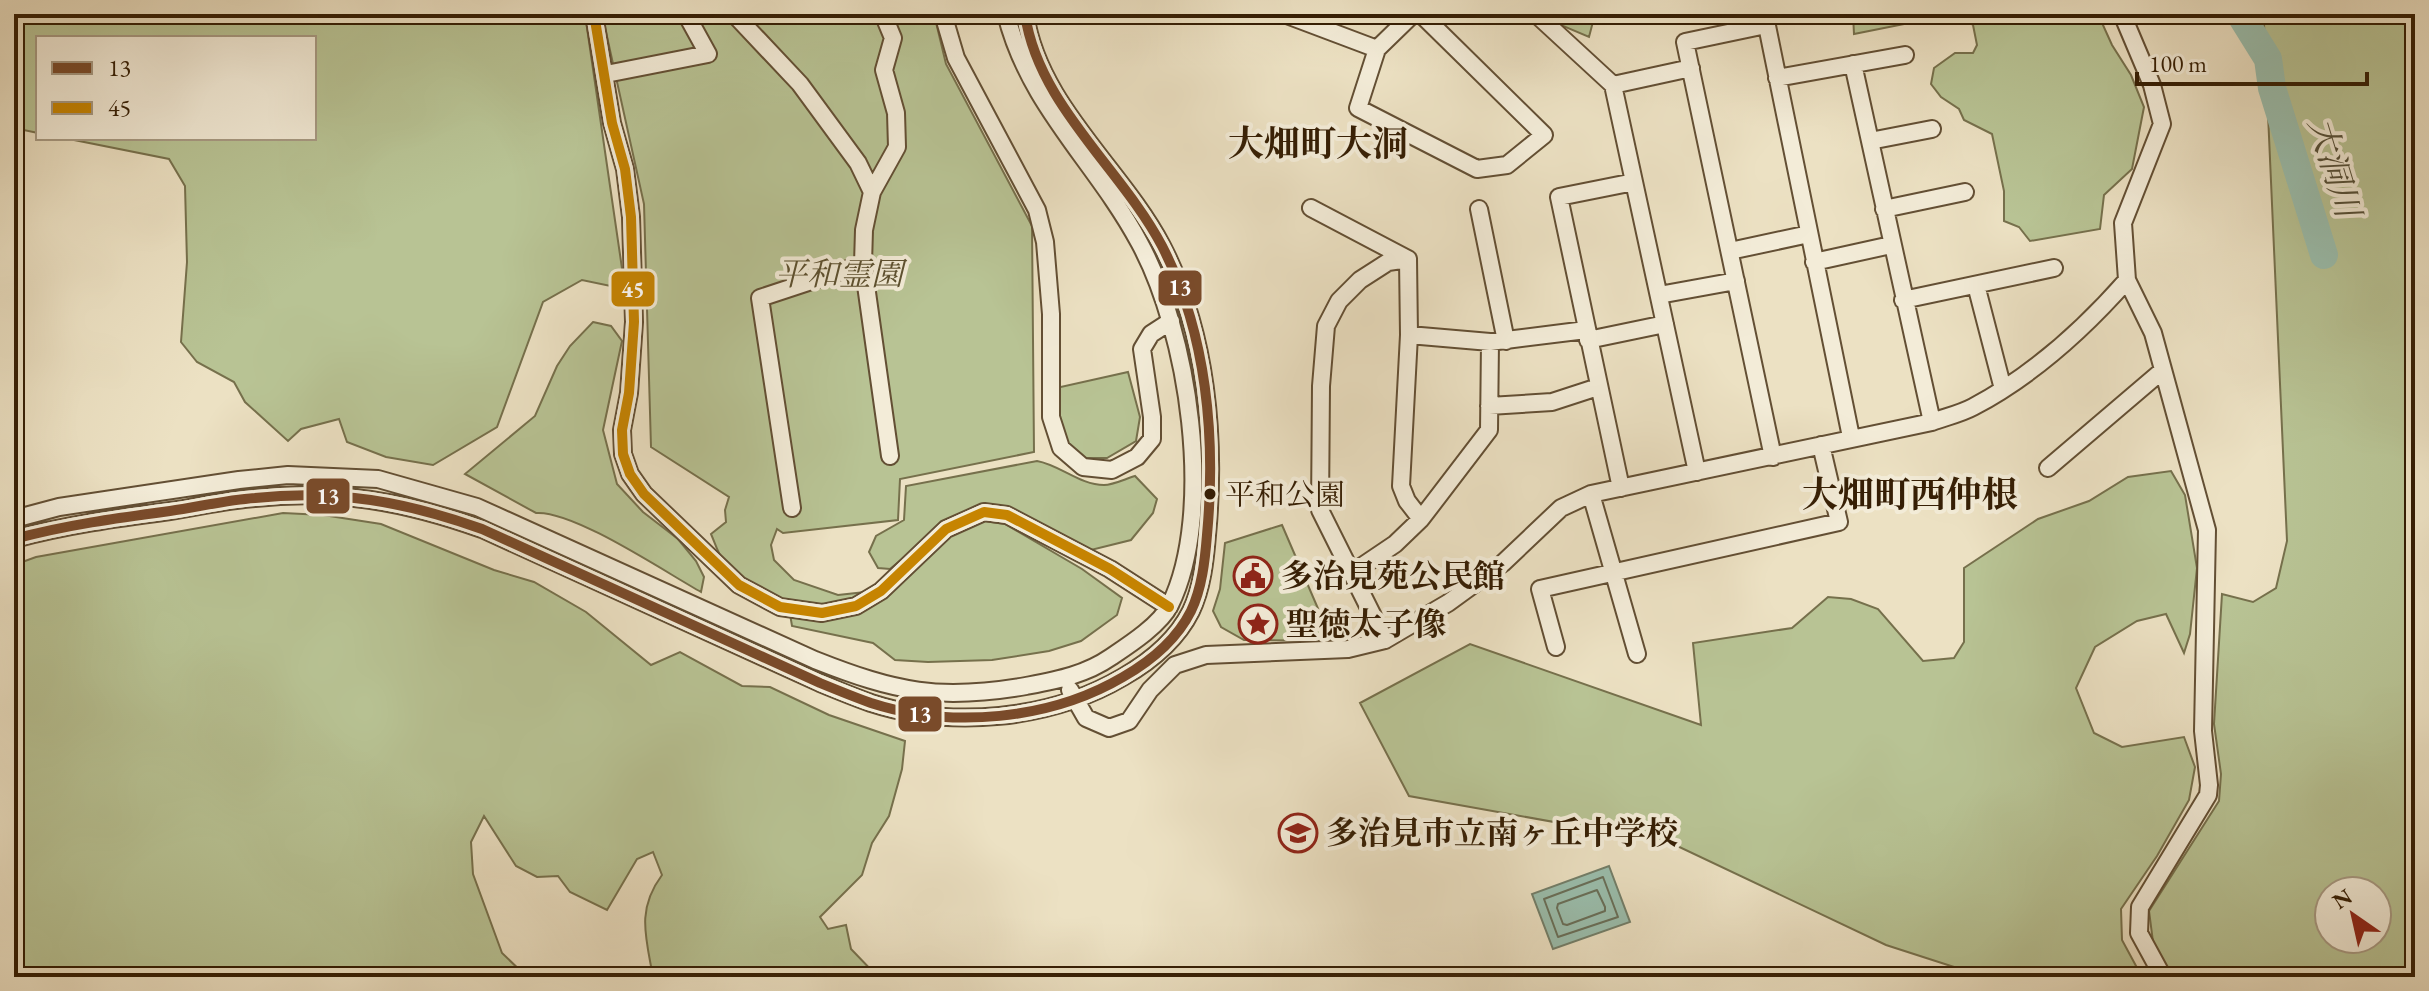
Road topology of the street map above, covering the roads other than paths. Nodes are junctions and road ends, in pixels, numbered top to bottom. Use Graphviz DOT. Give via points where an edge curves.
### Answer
graph roads {
  1 [pos="594,14"];
  2 [pos="686,14"];
  3 [pos="734,14"];
  4 [pos="883,14"];
  5 [pos="943,14"];
  6 [pos="1006,14"];
  7 [pos="1025,14"];
  8 [pos="1413,14"];
  9 [pos="1421,14"];
  10 [pos="1536,14"];
  11 [pos="2122,14"];
  12 [pos="1287,15"];
  13 [pos="1766,19"];
  14 [pos="1377,49"];
  15 [pos="1905,55"];
  16 [pos="1853,64"];
  17 [pos="1691,68"];
  18 [pos="606,74"];
  19 [pos="1777,78"];
  20 [pos="1613,85"];
  21 [pos="1932,129"];
  22 [pos="1870,141"];
  23 [pos="1634,182"];
  24 [pos="872,192"];
  25 [pos="1965,192"];
  26 [pos="1311,208"];
  27 [pos="1479,209"];
  28 [pos="1884,209"];
  29 [pos="1809,234"];
  30 [pos="1891,245"];
  31 [pos="1730,251"];
  32 [pos="1408,259"];
  33 [pos="1814,262"];
  34 [pos="863,264"];
  35 [pos="2054,268"];
  36 [pos="2127,280"];
  37 [pos="1736,281"];
  38 [pos="1976,285"];
  39 [pos="1659,295"];
  40 [pos="1903,300"];
  41 [pos="1171,321"];
  42 [pos="1665,324"];
  43 [pos="1409,335"];
  44 [pos="1587,335"];
  45 [pos="1498,342"];
  46 [pos="2163,370"];
  47 [pos="1598,387"];
  48 [pos="2003,389"];
  49 [pos="1489,406"];
  50 [pos="1932,422"];
  51 [pos="1851,437"];
  52 [pos="1821,445"];
  53 [pos="890,456"];
  54 [pos="1773,457"];
  55 [pos="2048,468"];
  56 [pos="1697,472"];
  57 [pos="1621,488"];
  58 [pos="1591,494"];
  59 [pos="792,508"];
  60 [pos="14,519"];
  61 [pos="1421,519"];
  62 [pos="14,539"];
  63 [pos="1613,572"];
  64 [pos="1352,573"];
  65 [pos="1169,607"];
  66 [pos="1385,640"];
  67 [pos="1556,647"];
  68 [pos="1637,654"];
  69 [pos="1064,679"];
  70 [pos="1075,700"];
  71 [pos="2163,977"];
  1 -- 18 [label="street"];
  2 -- 18 [label="street" via="708,54"];
  3 -- 24 [label="street" via="800,84 858,163"];
  4 -- 24 [label="street" via="893,38 884,70 896,113 897,147"];
  5 -- 41 [label="street" via="956,58 1037,210 1051,314 1051,417 1061,448 1083,467 1112,470 1137,457 1152,439 1142,349 1151,334"];
  6 -- 41 [label="street" via="1022,63 1045,107 1126,219 1157,279"];
  7 -- 70 [label="street" via="1042,68 1066,109 1163,247 1203,370 1211,467 1204,568 1192,610 1149,662"];
  8 -- 14 [label="street"];
  9 -- 14 [label="street" via="1544,135 1507,165 1477,169 1371,115 1358,108"];
  10 -- 20 [label="street"];
  11 -- 36 [label="street" via="2162,124 2123,223"];
  12 -- 14 [label="street"];
  13 -- 17 [label="street" via="1685,42"];
  13 -- 19 [label="street"];
  15 -- 16 [label="street"];
  16 -- 19 [label="street"];
  16 -- 22 [label="street"];
  17 -- 20 [label="street"];
  17 -- 31 [label="street"];
  18 -- 65 [label="street" via="631,217 634,322 623,454 644,494 711,560 739,585 780,607 822,613 856,606 881,591 946,529 984,512 1007,515"];
  19 -- 29 [label="street"];
  20 -- 23 [label="street"];
  21 -- 22 [label="street"];
  22 -- 28 [label="street"];
  23 -- 39 [label="street"];
  23 -- 44 [label="street" via="1559,197"];
  24 -- 34 [label="street"];
  25 -- 28 [label="street"];
  26 -- 32 [label="street"];
  27 -- 45 [label="street"];
  28 -- 30 [label="street"];
  29 -- 31 [label="street"];
  29 -- 33 [label="street"];
  30 -- 33 [label="street"];
  30 -- 40 [label="street"];
  31 -- 37 [label="street"];
  32 -- 43 [label="street"];
  32 -- 64 [label="street" via="1388,262 1360,280 1339,301 1326,326 1320,510"];
  33 -- 51 [label="street"];
  34 -- 53 [label="street"];
  34 -- 59 [label="street" via="760,298"];
  35 -- 38 [label="street"];
  36 -- 46 [label="street" via="2153,333"];
  36 -- 48 [label="street" via="2062,346"];
  37 -- 39 [label="street"];
  37 -- 54 [label="street"];
  38 -- 40 [label="street"];
  38 -- 48 [label="street"];
  39 -- 42 [label="street"];
  40 -- 50 [label="street"];
  41 -- 65 [label="street" via="1188,394 1193,461 1184,562"];
  42 -- 44 [label="street"];
  42 -- 56 [label="street"];
  43 -- 45 [label="street"];
  43 -- 61 [label="street" via="1401,486"];
  44 -- 45 [label="street"];
  44 -- 47 [label="street"];
  45 -- 49 [label="street"];
  46 -- 55 [label="street"];
  46 -- 71 [label="street" via="2207,530 2203,731 2209,785 2208,795 2140,907 2139,933"];
  47 -- 49 [label="street" via="1552,402"];
  47 -- 57 [label="street"];
  48 -- 50 [label="street"];
  49 -- 61 [label="street" via="1489,430"];
  50 -- 51 [label="street"];
  51 -- 52 [label="street"];
  52 -- 54 [label="street"];
  52 -- 63 [label="street" via="1839,522"];
  54 -- 56 [label="street"];
  56 -- 57 [label="street"];
  57 -- 58 [label="street"];
  58 -- 63 [label="street"];
  58 -- 66 [label="street" via="1561,508 1503,563 1448,603"];
  60 -- 69 [label="street" via="59,507 239,480 288,475 378,479 477,507 868,681 952,695"];
  61 -- 64 [label="street"];
  62 -- 70 [label="street" via="63,526 255,498 330,495 382,500 482,529 872,703 956,717 1006,715"];
  63 -- 67 [label="street" via="1540,589"];
  63 -- 68 [label="street"];
  64 -- 66 [label="street"];
  65 -- 69 [label="street" via="1139,638 1095,668"];
  66 -- 70 [label="street" via="1348,649 1206,655 1175,665 1129,721 1109,728 1086,718"];
  69 -- 70 [label="street"];
}
